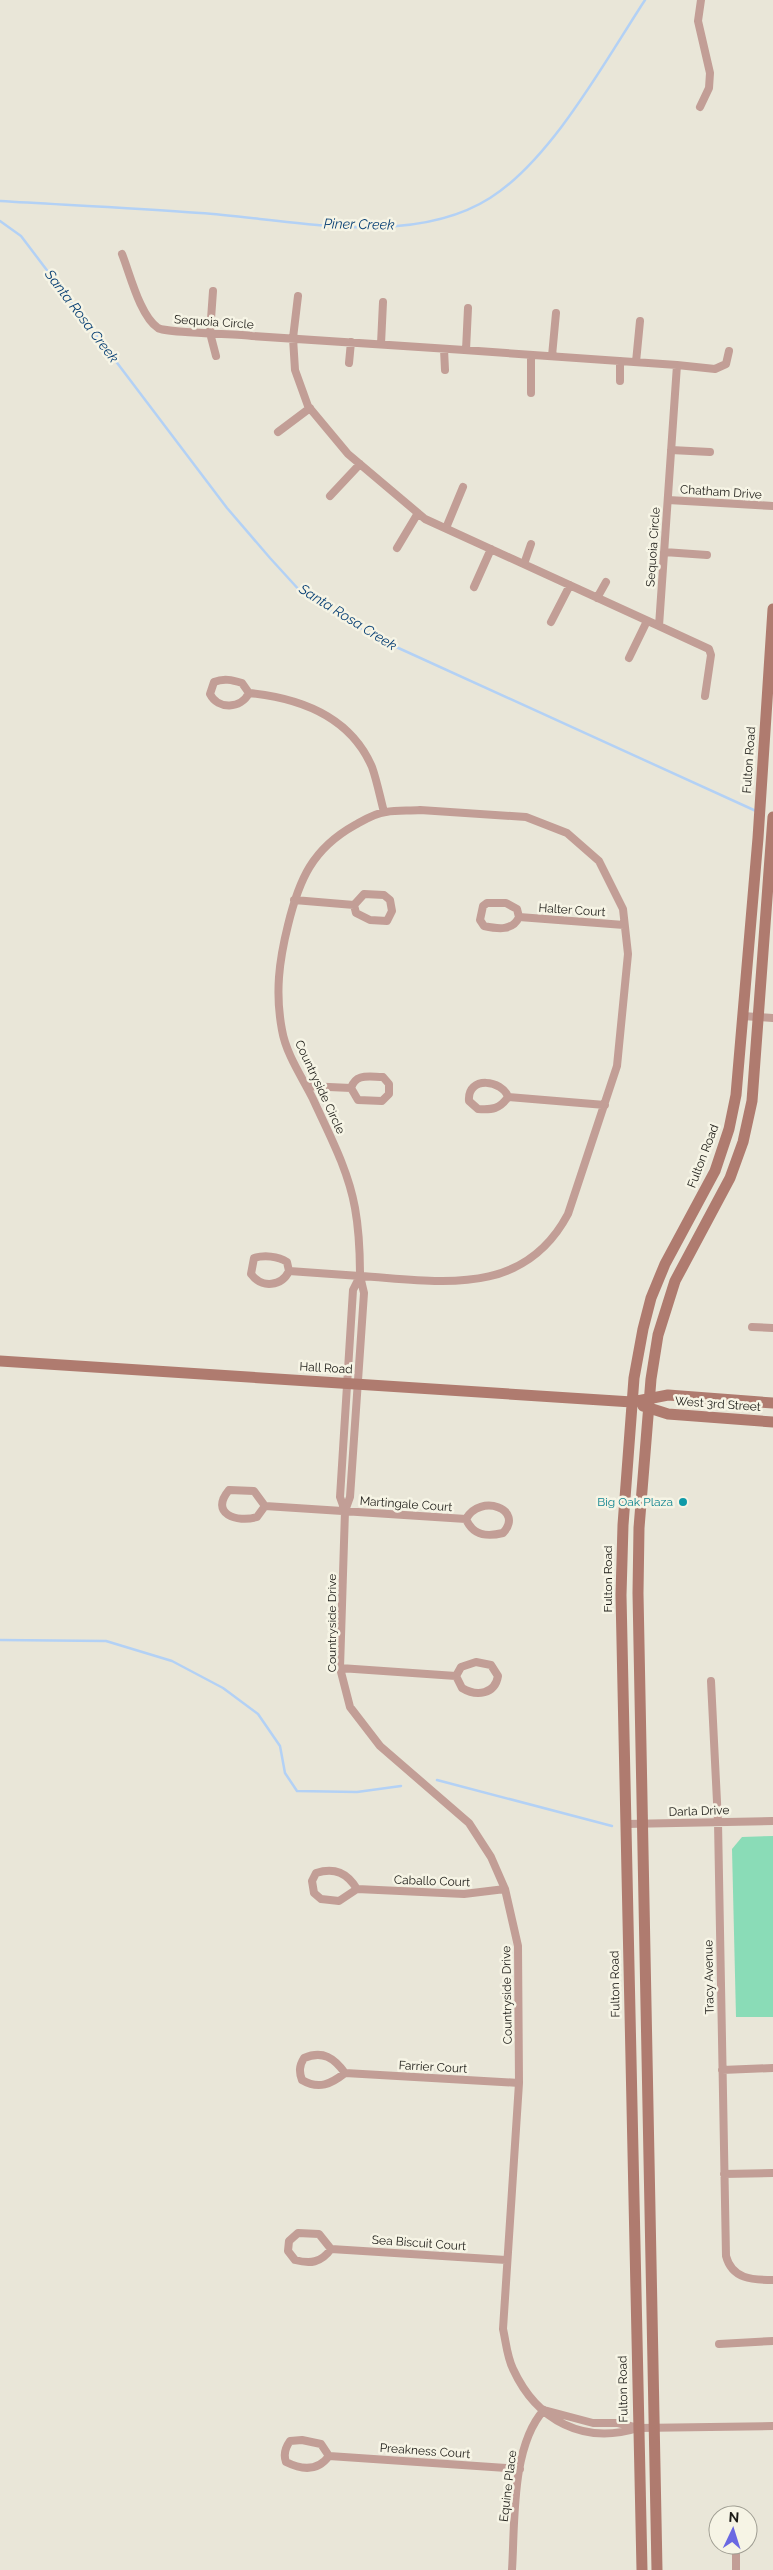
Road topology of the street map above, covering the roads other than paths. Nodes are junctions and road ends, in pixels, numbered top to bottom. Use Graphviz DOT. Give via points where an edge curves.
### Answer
graph roads {
  1 [pos="702,0"];
  2 [pos="700,107"];
  3 [pos="122,254"];
  4 [pos="212,291"];
  5 [pos="298,296"];
  6 [pos="383,302"];
  7 [pos="468,308"];
  8 [pos="556,312"];
  9 [pos="640,321"];
  10 [pos="210,333"];
  11 [pos="293,338"];
  12 [pos="351,342"];
  13 [pos="381,344"];
  14 [pos="444,348"];
  15 [pos="466,350"];
  16 [pos="729,351"];
  17 [pos="531,355"];
  18 [pos="216,356"];
  19 [pos="552,356"];
  20 [pos="620,361"];
  21 [pos="636,362"];
  22 [pos="349,363"];
  23 [pos="676,365"];
  24 [pos="445,370"];
  25 [pos="620,381"];
  26 [pos="530,394"];
  27 [pos="310,408"];
  28 [pos="278,432"];
  29 [pos="671,450"];
  30 [pos="710,452"];
  31 [pos="360,464"];
  32 [pos="463,487"];
  33 [pos="330,496"];
  34 [pos="668,500"];
  35 [pos="773,506"];
  36 [pos="418,512"];
  37 [pos="446,528"];
  38 [pos="531,544"];
  39 [pos="397,548"];
  40 [pos="491,549"];
  41 [pos="664,552"];
  42 [pos="707,555"];
  43 [pos="524,564"];
  44 [pos="606,582"];
  45 [pos="570,585"];
  46 [pos="474,587"];
  47 [pos="597,598"];
  48 [pos="773,609"];
  49 [pos="647,621"];
  50 [pos="551,622"];
  51 [pos="659,626"];
  52 [pos="629,658"];
  53 [pos="249,693"];
  54 [pos="705,696"];
  55 [pos="384,812"];
  56 [pos="773,817"];
  57 [pos="294,900"];
  58 [pos="354,904"];
  59 [pos="519,917"];
  60 [pos="624,925"];
  61 [pos="743,1016"];
  62 [pos="759,1018"];
  63 [pos="773,1018"];
  64 [pos="307,1086"];
  65 [pos="351,1088"];
  66 [pos="508,1097"];
  67 [pos="605,1106"];
  68 [pos="289,1271"];
  69 [pos="360,1276"];
  70 [pos="752,1327"];
  71 [pos="773,1328"];
  72 [pos="0,1360"];
  73 [pos="347,1383"];
  74 [pos="359,1384"];
  75 [pos="632,1402"];
  76 [pos="649,1403"];
  77 [pos="773,1403"];
  78 [pos="773,1422"];
  79 [pos="265,1506"];
  80 [pos="345,1511"];
  81 [pos="466,1519"];
  82 [pos="340,1668"];
  83 [pos="456,1676"];
  84 [pos="711,1681"];
  85 [pos="773,1821"];
  86 [pos="718,1822"];
  87 [pos="626,1824"];
  88 [pos="642,1824"];
  89 [pos="357,1889"];
  90 [pos="505,1889"];
  91 [pos="773,2068"];
  92 [pos="722,2070"];
  93 [pos="345,2073"];
  94 [pos="519,2083"];
  95 [pos="773,2173"];
  96 [pos="724,2174"];
  97 [pos="331,2249"];
  98 [pos="506,2260"];
  99 [pos="773,2280"];
  100 [pos="773,2341"];
  101 [pos="719,2344"];
  102 [pos="544,2410"];
  103 [pos="592,2423"];
  104 [pos="773,2426"];
  105 [pos="638,2428"];
  106 [pos="654,2428"];
  107 [pos="591,2433"];
  108 [pos="329,2456"];
  109 [pos="520,2469"];
  110 [pos="736,2555"];
  111 [pos="512,2570"];
  112 [pos="642,2570"];
  113 [pos="658,2570"];
  114 [pos="736,2570"];
  1 -- 2 [label="street" via="698,21 710,73 709,88"];
  3 -- 10 [label="street, Sequoia Circle" via="147,317 160,329"];
  4 -- 10 [label="street"];
  5 -- 11 [label="street"];
  6 -- 13 [label="street"];
  7 -- 15 [label="street"];
  8 -- 19 [label="street"];
  9 -- 21 [label="street"];
  10 -- 11 [label="street, Sequoia Circle"];
  10 -- 18 [label="street"];
  11 -- 12 [label="street, Sequoia Circle"];
  11 -- 27 [label="street" via="295,370"];
  12 -- 13 [label="street, Sequoia Circle"];
  12 -- 22 [label="street"];
  13 -- 14 [label="street, Sequoia Circle"];
  14 -- 15 [label="street, Sequoia Circle"];
  14 -- 24 [label="street"];
  15 -- 17 [label="street, Sequoia Circle"];
  16 -- 23 [label="street" via="726,364 715,369"];
  17 -- 19 [label="street, Sequoia Circle"];
  17 -- 26 [label="street"];
  19 -- 20 [label="street, Sequoia Circle"];
  20 -- 21 [label="street, Sequoia Circle"];
  20 -- 25 [label="street"];
  21 -- 23 [label="street, Sequoia Circle"];
  23 -- 29 [label="street, Sequoia Circle"];
  27 -- 28 [label="street"];
  27 -- 31 [label="street"];
  29 -- 30 [label="street"];
  29 -- 34 [label="street, Sequoia Circle"];
  31 -- 33 [label="street"];
  31 -- 36 [label="street"];
  32 -- 37 [label="street"];
  34 -- 35 [label="street, Chatham Drive"];
  34 -- 41 [label="street, Sequoia Circle"];
  36 -- 37 [label="street"];
  36 -- 39 [label="street"];
  37 -- 40 [label="street"];
  38 -- 43 [label="street"];
  40 -- 43 [label="street"];
  40 -- 46 [label="street"];
  41 -- 42 [label="street"];
  41 -- 51 [label="street, Sequoia Circle"];
  43 -- 45 [label="street"];
  44 -- 47 [label="street"];
  45 -- 47 [label="street"];
  45 -- 50 [label="street"];
  47 -- 49 [label="street"];
  48 -- 61 [label="main road, Fulton Road"];
  49 -- 51 [label="street"];
  49 -- 52 [label="street"];
  51 -- 54 [label="street" via="709,649 711,655"];
  53 -- 53 [label="street" via="242,683 222,679 214,682 210,694 213,701 221,705 236,705"];
  53 -- 55 [label="street" via="297,701 316,709 348,733 372,766"];
  55 -- 57 [label="street, Countryside Circle" via="364,820 327,843 311,864"];
  55 -- 60 [label="street, Countryside Circle" via="420,810 526,817 554,827 599,861 616,892 623,910"];
  56 -- 62 [label="main road"];
  57 -- 58 [label="street"];
  57 -- 64 [label="street, Countryside Circle" via="282,951 278,1006 282,1032"];
  58 -- 58 [label="street" via="356,913 370,920 387,920 393,905 384,895 364,894"];
  59 -- 59 [label="street" via="512,904 488,902 483,906 480,920 484,926 509,928"];
  59 -- 60 [label="street, Halter Court"];
  60 -- 67 [label="street, Countryside Circle" via="628,954 621,1033 617,1066"];
  61 -- 62 [label="street"];
  61 -- 75 [label="main road, Fulton Road" via="737,1088 727,1136 710,1183 673,1249 651,1298 639,1346"];
  62 -- 63 [label="street"];
  62 -- 76 [label="main road" via="754,1081 743,1142 722,1195 670,1295 655,1349"];
  64 -- 65 [label="street"];
  64 -- 69 [label="street, Countryside Circle" via="346,1173 360,1241"];
  65 -- 65 [label="street" via="358,1100 382,1101 389,1094 389,1084 383,1077 359,1077"];
  66 -- 66 [label="street" via="499,1084 477,1084 468,1092 469,1101 478,1109 496,1109"];
  66 -- 67 [label="street"];
  67 -- 69 [label="street, Countryside Circle" via="561,1228 529,1258 481,1280 457,1282"];
  68 -- 68 [label="street" via="287,1262 282,1258 261,1256 254,1258 251,1274 263,1283 280,1283"];
  68 -- 69 [label="street"];
  69 -- 73 [label="street, Countryside Drive" via="353,1290"];
  69 -- 74 [label="street, Countryside Drive" via="364,1293"];
  70 -- 71 [label="street"];
  72 -- 73 [label="main road, Hall Road"];
  73 -- 74 [label="main road, Hall Road"];
  73 -- 80 [label="street, Countryside Drive" via="340,1497"];
  74 -- 75 [label="main road, Hall Road"];
  74 -- 80 [label="street, Countryside Drive" via="350,1497"];
  75 -- 76 [label="main road, West 3rd Street"];
  75 -- 87 [label="main road, Fulton Road" via="622,1559"];
  76 -- 77 [label="main road, West 3rd Street" via="668,1394"];
  76 -- 78 [label="main road, West 3rd Street" via="668,1414"];
  76 -- 88 [label="main road" via="637,1568"];
  79 -- 79 [label="street" via="254,1492 245,1490 229,1490 223,1504 228,1517 238,1519 257,1517"];
  79 -- 80 [label="street, Martingale Court"];
  80 -- 81 [label="street, Martingale Court"];
  80 -- 82 [label="street, Countryside Drive"];
  81 -- 81 [label="street, Martingale Court" via="473,1532 480,1534 503,1533 508,1522 504,1509 486,1506 475,1509"];
  82 -- 83 [label="street"];
  82 -- 90 [label="street, Countryside Drive" via="350,1707 380,1746 470,1823 491,1857"];
  83 -- 83 [label="street" via="457,1682 467,1691 488,1692 496,1685 498,1676 491,1665 476,1662 461,1667"];
  84 -- 86 [label="street, Tracy Avenue"];
  85 -- 86 [label="street, Darla Drive"];
  86 -- 88 [label="street, Darla Drive"];
  86 -- 92 [label="street, Tracy Avenue"];
  87 -- 88 [label="street, Darla Drive"];
  87 -- 105 [label="main road, Fulton Road"];
  88 -- 106 [label="main road"];
  89 -- 89 [label="street" via="344,1873 333,1871 316,1874 312,1881 314,1893 322,1899 340,1901"];
  89 -- 90 [label="street, Caballo Court" via="464,1894"];
  90 -- 94 [label="street, Countryside Drive" via="518,1946"];
  91 -- 92 [label="street"];
  92 -- 96 [label="street, Tracy Avenue"];
  93 -- 93 [label="street" via="327,2055 304,2058 299,2073 309,2084 322,2085 329,2085"];
  93 -- 94 [label="street, Farrier Court"];
  94 -- 98 [label="street, Countryside Drive"];
  95 -- 96 [label="street"];
  96 -- 99 [label="street, Tracy Avenue" via="726,2256 733,2272 753,2279"];
  97 -- 97 [label="street" via="319,2234 298,2233 289,2242 288,2251 294,2260 314,2263"];
  97 -- 98 [label="street, Sea Biscuit Court"];
  98 -- 102 [label="street, Countryside Drive" via="503,2329 512,2368 524,2390"];
  100 -- 101 [label="street"];
  102 -- 103 [label="street, Countryside Drive"];
  102 -- 107 [label="street, Countryside Drive" via="564,2426"];
  102 -- 109 [label="street, Equine Place" via="527,2436"];
  103 -- 105 [label="street, Countryside Drive" via="618,2423"];
  103 -- 107 [label="street"];
  104 -- 106 [label="street"];
  105 -- 106 [label="street"];
  105 -- 107 [label="street, Countryside Drive" via="619,2434"];
  105 -- 112 [label="main road, Fulton Road"];
  106 -- 113 [label="main road"];
  108 -- 108 [label="street" via="320,2444 302,2440 290,2441 284,2456 286,2462 294,2466 314,2468"];
  108 -- 109 [label="street, Preakness Court"];
  109 -- 111 [label="street, Equine Place"];
  110 -- 114 [label="street"];
}
